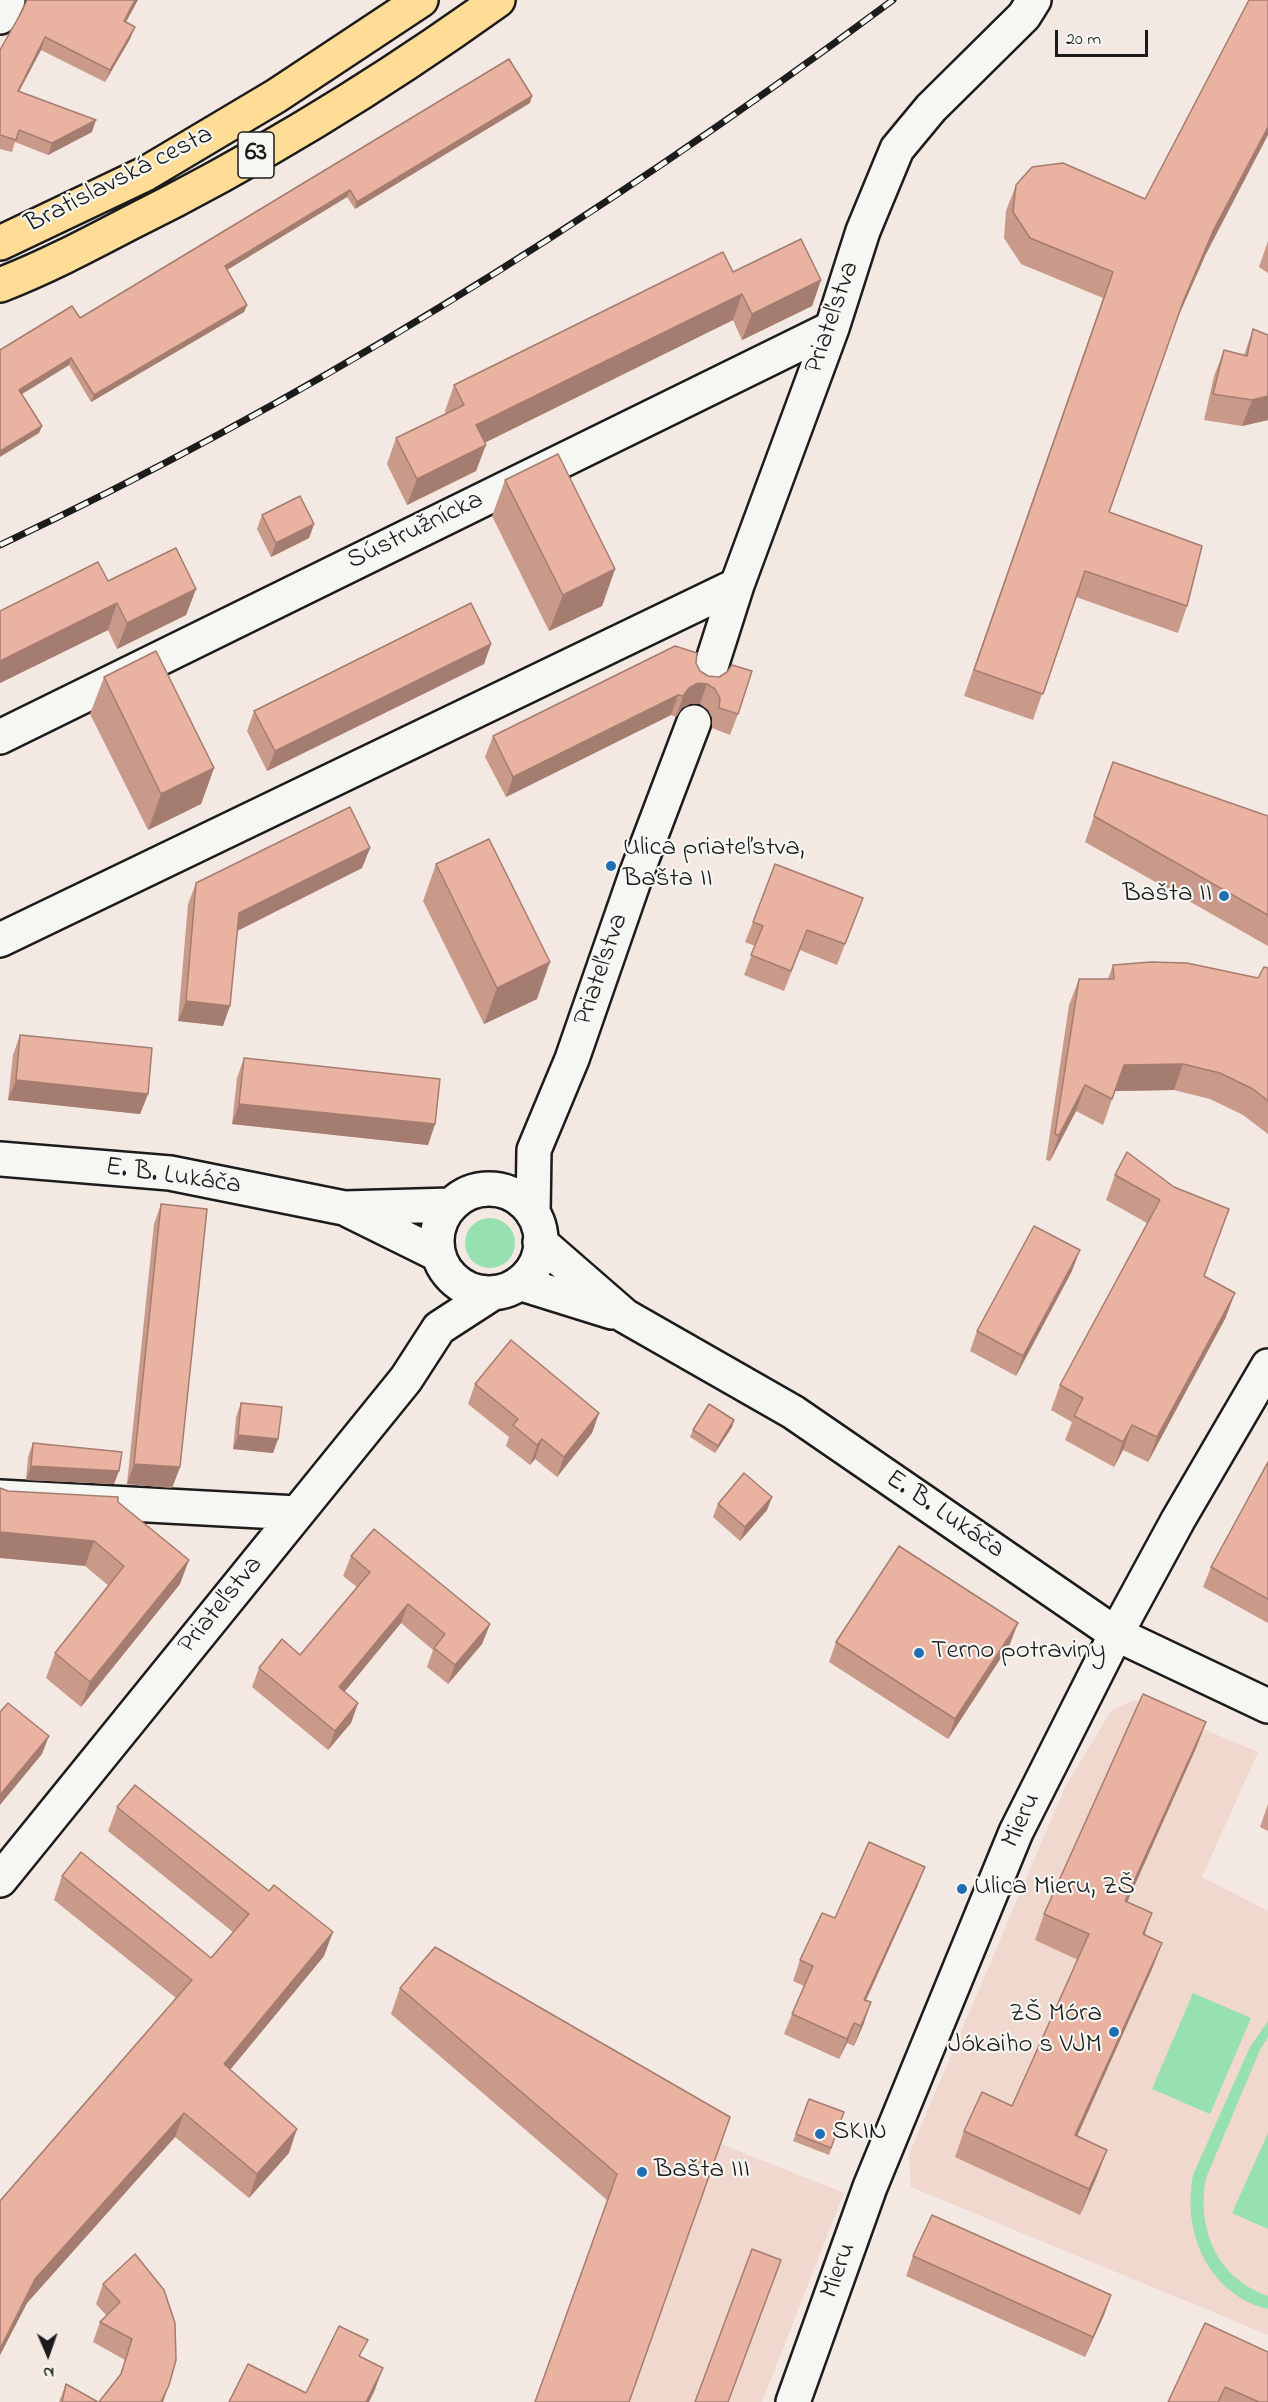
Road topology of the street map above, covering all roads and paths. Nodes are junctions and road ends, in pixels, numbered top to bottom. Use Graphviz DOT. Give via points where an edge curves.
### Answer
graph roads {
  1 [pos="8,0"];
  2 [pos="420,0"];
  3 [pos="498,0"];
  4 [pos="1034,0"];
  5 [pos="0,17"];
  6 [pos="0,243"];
  7 [pos="0,285"];
  8 [pos="832,328"];
  9 [pos="737,585"];
  10 [pos="707,679"];
  11 [pos="694,722"];
  12 [pos="0,737"];
  13 [pos="0,940"];
  14 [pos="534,1150"];
  15 [pos="0,1159"];
  16 [pos="482,1190"];
  17 [pos="453,1205"];
  18 [pos="344,1208"];
  19 [pos="536,1228"];
  20 [pos="441,1260"];
  21 [pos="506,1288"];
  22 [pos="625,1316"];
  23 [pos="439,1328"];
  24 [pos="1268,1366"];
  25 [pos="0,1497"];
  26 [pos="297,1513"];
  27 [pos="1116,1634"];
  28 [pos="1268,1706"];
  29 [pos="0,1880"];
  30 [pos="793,2402"];
  1 -- 5 [label="street"];
  2 -- 6 [label="main road, Bratislavská cesta / 63" via="276,96 145,174"];
  3 -- 7 [label="main road, Bratislavská cesta / 63" via="440,42 300,130 170,203"];
  4 -- 8 [label="street, Priateľstva" via="1024,16 931,108 897,149 863,231"];
  8 -- 9 [label="street, Priateľstva"];
  8 -- 12 [label="street, Sústružnícka"];
  9 -- 10 [label="street, Priateľstva"];
  9 -- 13 [label="street"];
  11 -- 14 [label="street, Priateľstva" via="572,1059"];
  14 -- 16 [label="street, Priateľstva"];
  14 -- 19 [label="street, Priateľstva"];
  15 -- 18 [label="street, E. B. Lukáča" via="170,1173"];
  16 -- 17 [label="street"];
  16 -- 19 [label="street" via="514,1196"];
  17 -- 18 [label="street, E. B. Lukáča"];
  17 -- 20 [label="street" via="438,1231"];
  18 -- 20 [label="street, E. B. Lukáča"];
  19 -- 21 [label="street" via="534,1265"];
  19 -- 22 [label="street, E. B. Lukáča"];
  20 -- 21 [label="street" via="453,1278 467,1288"];
  20 -- 23 [label="street, Priateľstva"];
  21 -- 22 [label="street, E. B. Lukáča"];
  21 -- 23 [label="street, Priateľstva"];
  22 -- 27 [label="street, E. B. Lukáča" via="793,1412"];
  23 -- 26 [label="street, Priateľstva" via="406,1379"];
  24 -- 27 [label="street, Mieru"];
  25 -- 26 [label="street"];
  26 -- 29 [label="street, Priateľstva"];
  27 -- 28 [label="street, E. B. Lukáča"];
  27 -- 30 [label="street, Mieru" via="1016,1832 870,2187"];
}
